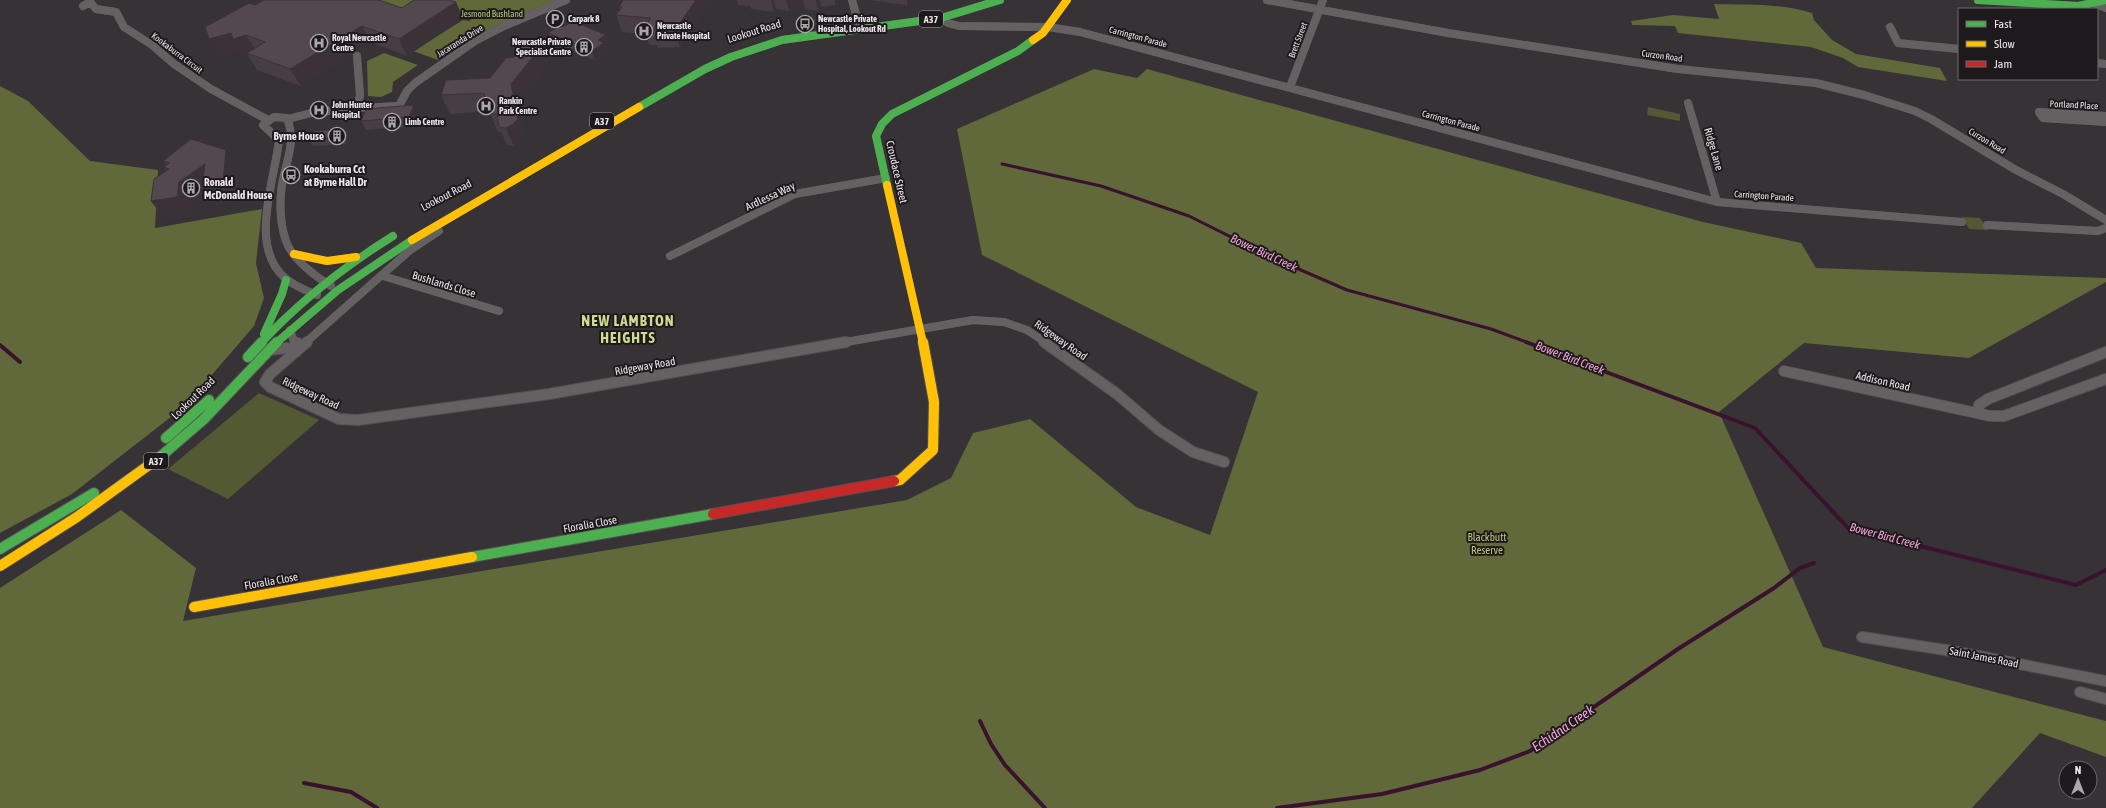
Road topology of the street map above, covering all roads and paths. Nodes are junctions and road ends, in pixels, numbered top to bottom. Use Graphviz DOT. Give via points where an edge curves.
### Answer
graph roads {
  1 [pos="566,0"];
  2 [pos="852,0"];
  3 [pos="977,0"];
  4 [pos="1000,0"];
  5 [pos="1067,0"];
  6 [pos="1267,0"];
  7 [pos="1323,0"];
  8 [pos="1978,0"];
  9 [pos="2106,0"];
  10 [pos="84,3"];
  11 [pos="2094,3"];
  12 [pos="2106,8"];
  13 [pos="1320,9"];
  14 [pos="941,18"];
  15 [pos="859,26"];
  16 [pos="1048,27"];
  17 [pos="1890,27"];
  18 [pos="1958,49"];
  19 [pos="357,56"];
  20 [pos="1290,87"];
  21 [pos="1688,103"];
  22 [pos="356,107"];
  23 [pos="2106,116"];
  24 [pos="268,120"];
  25 [pos="2106,122"];
  26 [pos="284,124"];
  27 [pos="270,130"];
  28 [pos="886,178"];
  29 [pos="2035,181"];
  30 [pos="1717,202"];
  31 [pos="438,213"];
  32 [pos="2106,220"];
  33 [pos="1962,222"];
  34 [pos="1987,225"];
  35 [pos="2106,228"];
  36 [pos="402,230"];
  37 [pos="439,231"];
  38 [pos="294,254"];
  39 [pos="360,256"];
  40 [pos="670,256"];
  41 [pos="383,276"];
  42 [pos="286,280"];
  43 [pos="324,283"];
  44 [pos="338,288"];
  45 [pos="311,293"];
  46 [pos="326,298"];
  47 [pos="499,311"];
  48 [pos="290,330"];
  49 [pos="920,330"];
  50 [pos="263,340"];
  51 [pos="303,345"];
  52 [pos="269,350"];
  53 [pos="296,352"];
  54 [pos="2106,352"];
  55 [pos="240,366"];
  56 [pos="1784,371"];
  57 [pos="2106,379"];
  58 [pos="214,394"];
  59 [pos="934,402"];
  60 [pos="1978,412"];
  61 [pos="159,444"];
  62 [pos="1224,462"];
  63 [pos="113,479"];
  64 [pos="0,549"];
  65 [pos="0,566"];
  66 [pos="194,607"];
  67 [pos="1862,637"];
  68 [pos="2106,681"];
  69 [pos="2080,692"];
  70 [pos="2106,699"];
  1 -- 22 [label="street, Jacaranda Drive" via="475,41 415,83 399,106"];
  2 -- 15 [label="street"];
  3 -- 15 [label="main road, Lookout Road / A37"];
  4 -- 14 [label="main road, Lookout Road / A37"];
  5 -- 16 [label="main road, Croudace Street"];
  6 -- 13 [label="street, Curzon Road"];
  7 -- 13 [label="street, Brett Street"];
  8 -- 11 [label="main road" via="2078,6"];
  9 -- 11 [label="main road"];
  10 -- 24 [label="street, Kookaburra Circuit" via="90,2 94,8 116,12 124,27 192,76"];
  11 -- 12 [label="street"];
  13 -- 20 [label="street, Brett Street"];
  13 -- 29 [label="street, Curzon Road" via="1448,34 1670,68 1816,83 1840,88 1931,119"];
  14 -- 15 [label="main road, Lookout Road / A37"];
  14 -- 16 [label="street, Carrington Parade" via="959,26"];
  15 -- 31 [label="main road, Lookout Road / A37" via="813,28 780,35 724,54 698,66 494,185"];
  15 -- 44 [label="main road, Lookout Road / A37" via="782,40 731,57 705,69 396,248"];
  16 -- 20 [label="street, Carrington Parade" via="1080,32"];
  16 -- 28 [label="main road, Croudace Street" via="1006,58 884,120 876,136"];
  17 -- 18 [label="street" via="1898,43"];
  19 -- 22 [label="street" via="360,96"];
  20 -- 30 [label="street, Carrington Parade"];
  21 -- 30 [label="street, Ridge Lane"];
  22 -- 26 [label="street" via="312,113"];
  23 -- 25 [label="street, Portland Place" via="2039,112 2043,118"];
  24 -- 26 [label="street" via="281,116"];
  24 -- 27 [label="street" via="263,127"];
  26 -- 27 [label="street"];
  26 -- 38 [label="street" via="292,131 280,205 286,242"];
  27 -- 42 [label="street" via="279,140 279,146 270,183 267,247 277,270"];
  28 -- 40 [label="street, Ardlessa Way" via="795,194"];
  28 -- 49 [label="main road, Croudace Street"];
  29 -- 32 [label="street, Curzon Road" via="2063,194"];
  29 -- 35 [label="street, Curzon Road"];
  30 -- 33 [label="street, Carrington Parade"];
  34 -- 35 [label="street" via="2098,231"];
  36 -- 39 [label="main road"];
  37 -- 41 [label="street, Ridgeway Road" via="409,251"];
  38 -- 39 [label="main road" via="327,261"];
  38 -- 43 [label="street"];
  39 -- 43 [label="main road"];
  41 -- 47 [label="street, Bushlands Close"];
  41 -- 51 [label="street, Ridgeway Road"];
  42 -- 45 [label="street"];
  42 -- 50 [label="main road" via="283,294 267,322"];
  43 -- 44 [label="street"];
  43 -- 45 [label="main road"];
  44 -- 46 [label="main road, Lookout Road / A37"];
  45 -- 46 [label="street"];
  45 -- 50 [label="main road"];
  46 -- 48 [label="main road, Lookout Road / A37"];
  48 -- 51 [label="street" via="294,342"];
  48 -- 52 [label="main road, Lookout Road / A37"];
  49 -- 53 [label="street, Ridgeway Road" via="549,394 358,420 339,419 270,387 265,382 270,374"];
  49 -- 59 [label="main road, Croudace Street"];
  49 -- 62 [label="street, Ridgeway Road" via="973,320 1004,322 1027,330 1117,394 1159,430 1193,452"];
  50 -- 55 [label="main road"];
  51 -- 53 [label="street, Ridgeway Road"];
  52 -- 53 [label="street" via="287,348"];
  52 -- 65 [label="main road, Lookout Road / A37" via="198,427 173,448 77,517"];
  54 -- 60 [label="street" via="1988,399 1979,405"];
  56 -- 60 [label="street, Addison Road" via="1930,404"];
  57 -- 60 [label="street, Addison Road" via="2004,416 1990,416"];
  58 -- 61 [label="main road, Lookout Road / A37"];
  59 -- 66 [label="main road, Floralia Close" via="933,450 900,480"];
  63 -- 64 [label="main road"];
  67 -- 68 [label="street, Saint James Road" via="1958,652"];
  69 -- 70 [label="street"];
}
